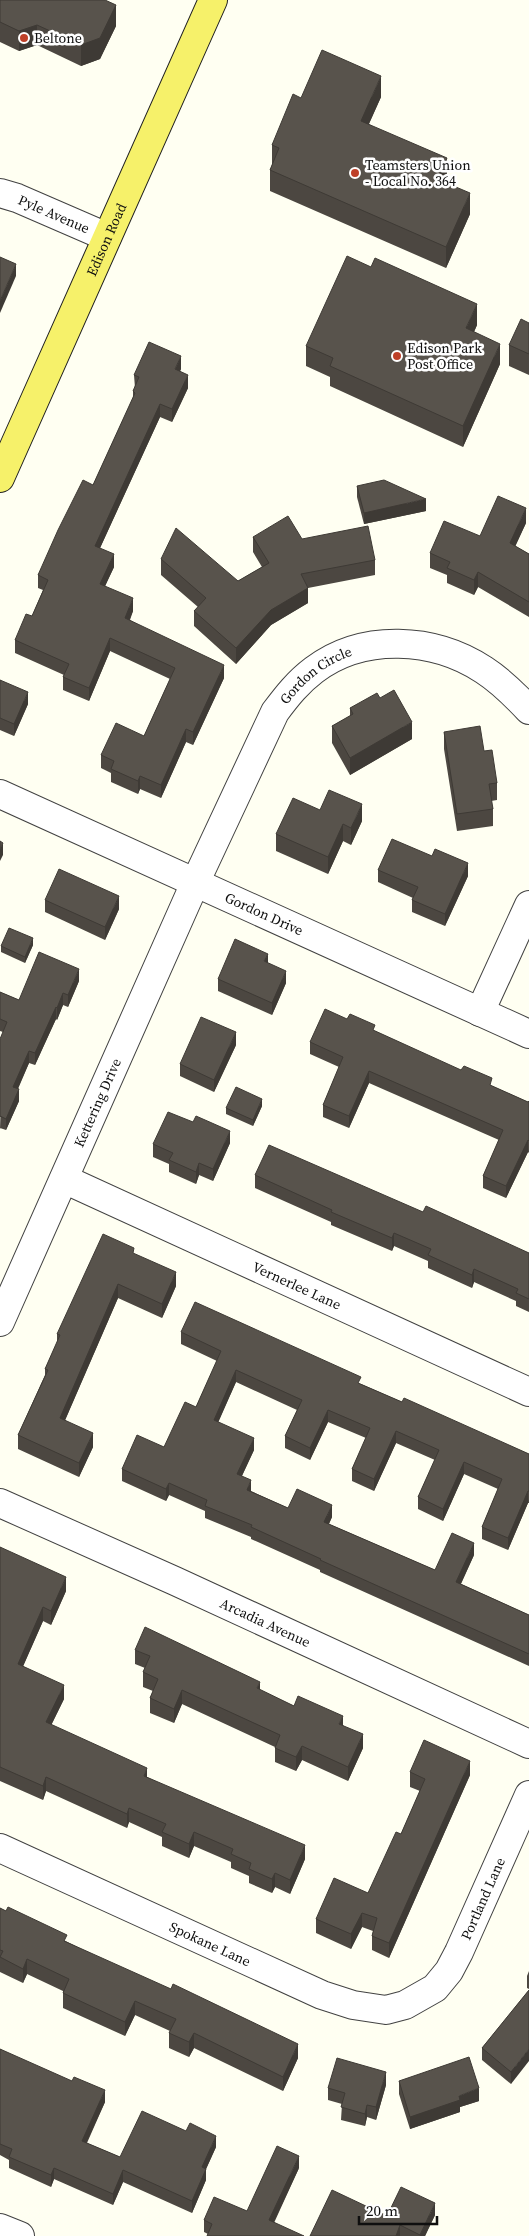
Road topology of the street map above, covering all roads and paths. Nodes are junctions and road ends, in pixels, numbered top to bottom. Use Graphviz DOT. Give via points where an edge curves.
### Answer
graph roads {
  1 [pos="213,0"];
  2 [pos="0,193"];
  3 [pos="107,237"];
  4 [pos="0,478"];
  5 [pos="529,710"];
  6 [pos="0,794"];
  7 [pos="196,883"];
  8 [pos="529,905"];
  9 [pos="480,1012"];
  10 [pos="529,1034"];
  11 [pos="64,1179"];
  12 [pos="0,1322"];
  13 [pos="529,1392"];
  14 [pos="0,1503"];
  15 [pos="529,1744"];
  16 [pos="529,1796"];
  17 [pos="0,1848"];
  18 [pos="426,1995"];
  19 [pos="0,2228"];
  20 [pos="20,2236"];
  1 -- 3 [label="main road, Edison Road"];
  2 -- 3 [label="street, Pyle Avenue"];
  3 -- 4 [label="main road, Edison Road"];
  5 -- 7 [label="street, Gordon Circle" via="508,687 482,669 427,646 398,643 368,646 340,655 314,669 293,688 275,712"];
  6 -- 7 [label="street, Gordon Drive"];
  7 -- 9 [label="street, Gordon Drive"];
  7 -- 11 [label="street, Kettering Drive"];
  8 -- 9 [label="street"];
  9 -- 10 [label="street, Gordon Drive"];
  11 -- 12 [label="street, Kettering Drive"];
  11 -- 13 [label="street, Vernerlee Lane"];
  14 -- 15 [label="street, Arcadia Avenue"];
  16 -- 18 [label="street, Portland Lane" via="449,1971"];
  17 -- 18 [label="street, Spokane Lane" via="345,2003 386,2010"];
  19 -- 20 [label="street"];
}
